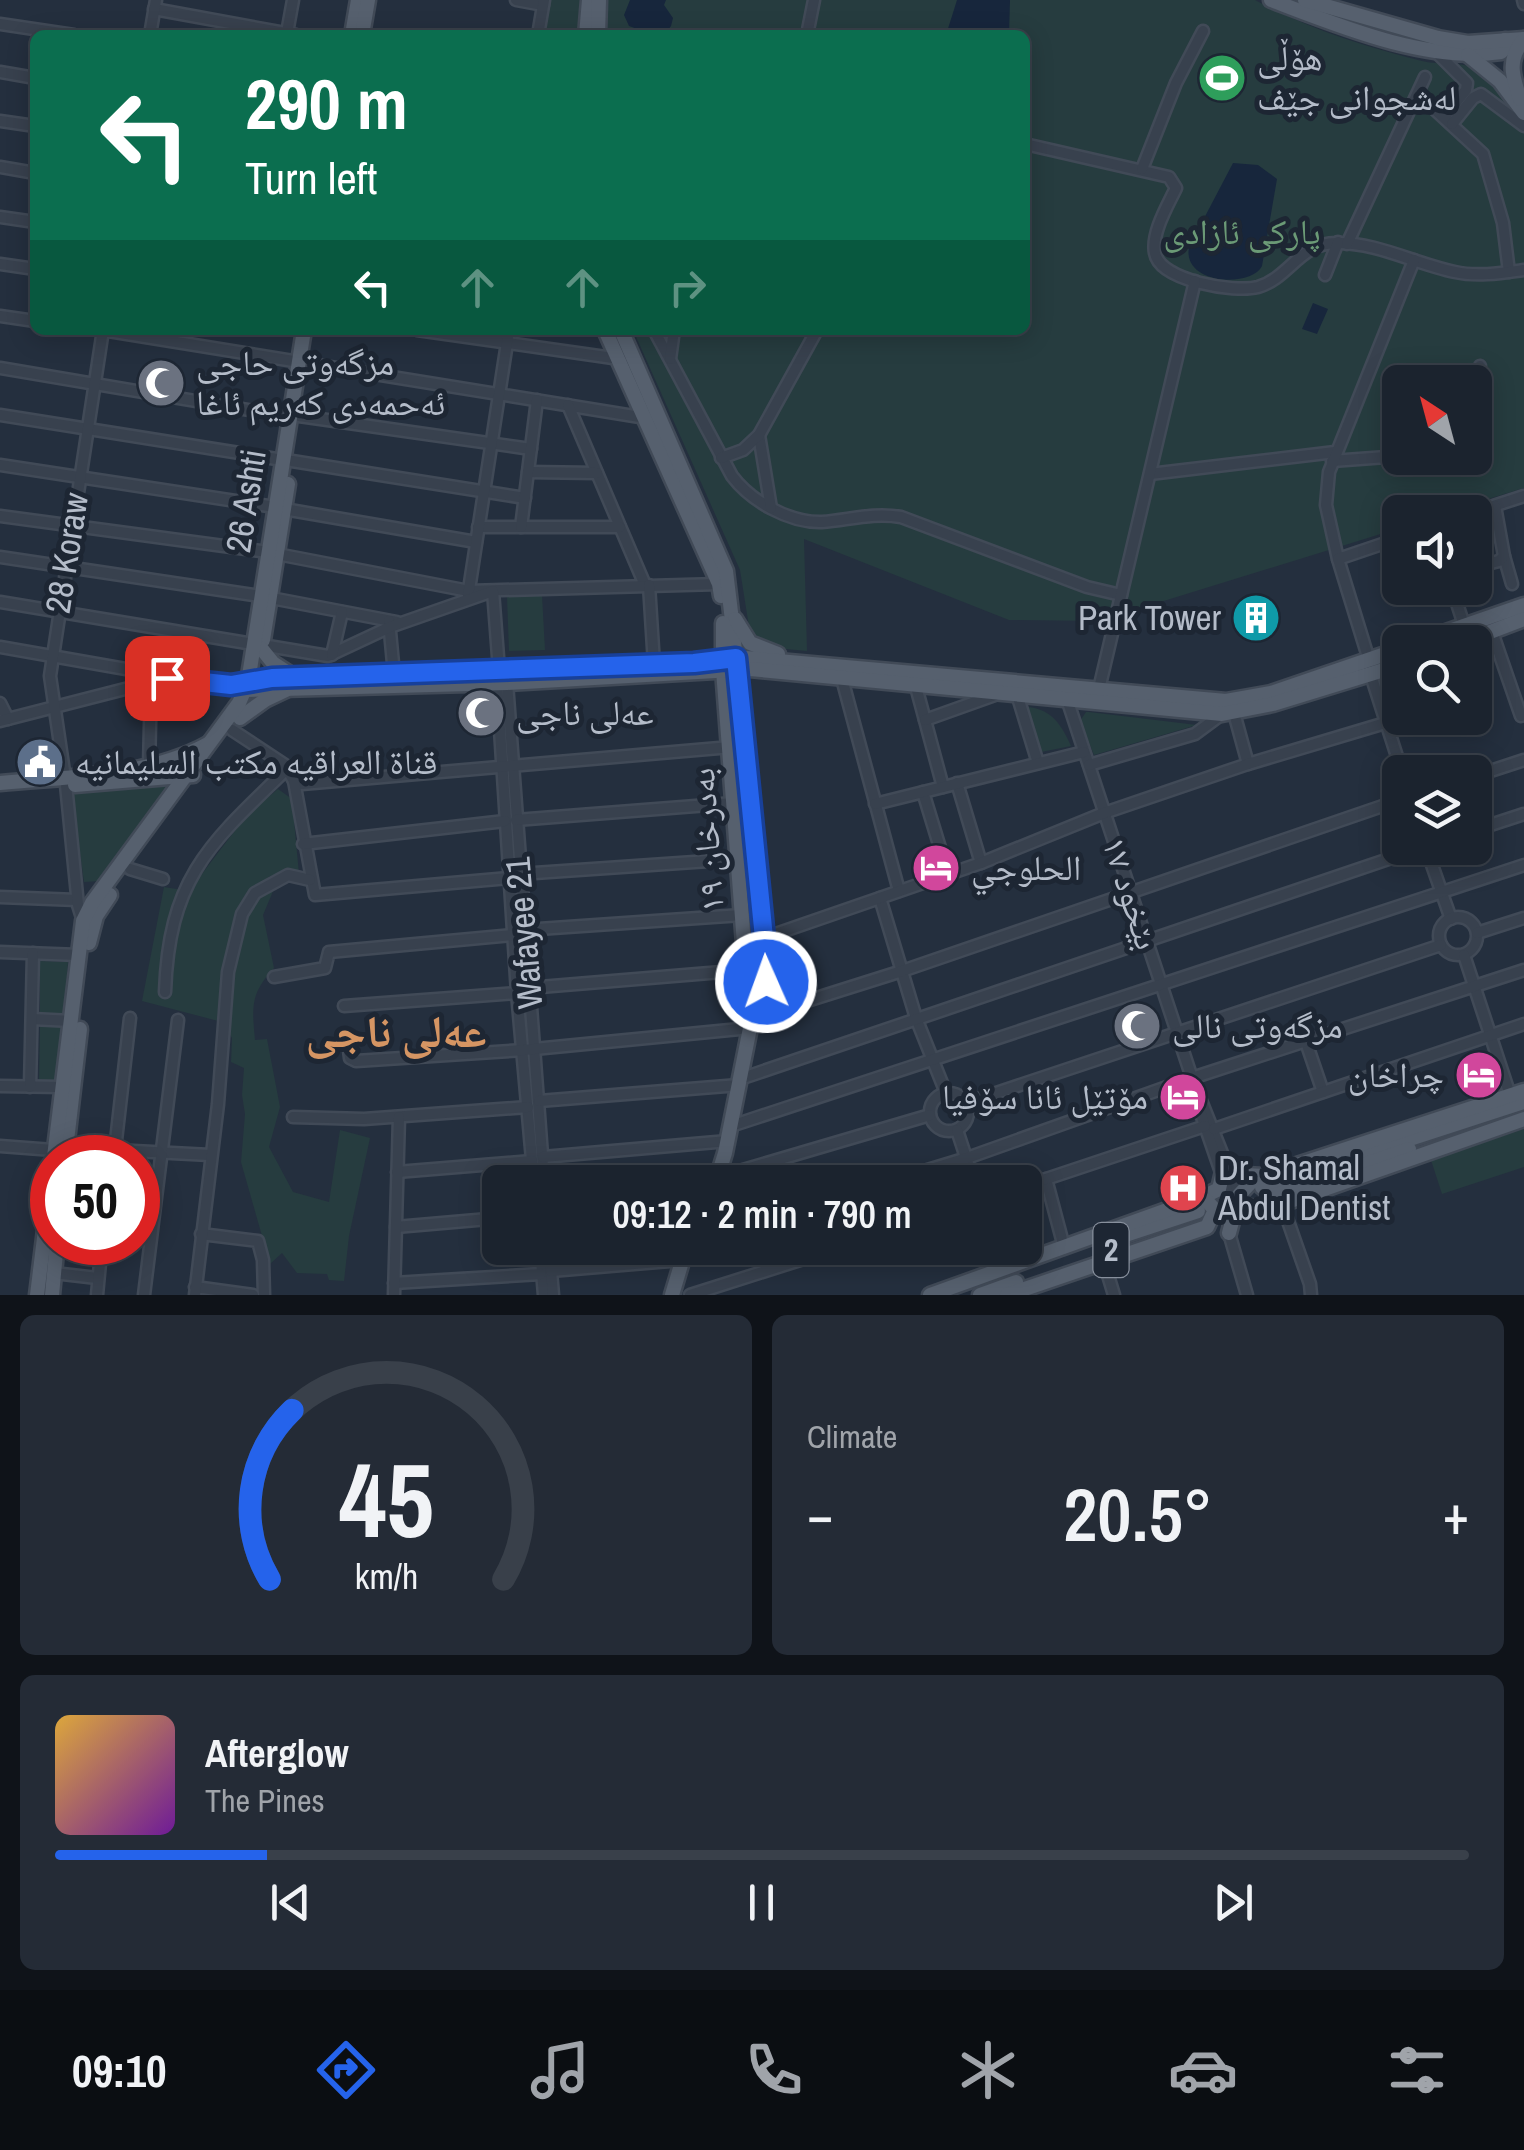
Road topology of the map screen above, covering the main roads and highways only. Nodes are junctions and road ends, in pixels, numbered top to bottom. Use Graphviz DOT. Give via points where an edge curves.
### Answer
graph roads {
  1 [pos="358,0"];
  2 [pos="368,0"];
  3 [pos="589,0"];
  4 [pos="599,0"];
  5 [pos="1272,0"];
  6 [pos="1305,0"];
  7 [pos="1342,5"];
  8 [pos="353,30"];
  9 [pos="363,30"];
  10 [pos="586,30"];
  11 [pos="598,30"];
  12 [pos="1505,40"];
  13 [pos="1524,40"];
  14 [pos="1468,55"];
  15 [pos="1524,61"];
  16 [pos="1524,113"];
  17 [pos="304,335"];
  18 [pos="312,335"];
  19 [pos="608,335"];
  20 [pos="624,335"];
  21 [pos="303,364"];
  22 [pos="1524,605"];
  23 [pos="727,608"];
  24 [pos="1524,619"];
  25 [pos="1464,625"];
  26 [pos="1492,632"];
  27 [pos="258,646"];
  28 [pos="1382,658"];
  29 [pos="808,663"];
  30 [pos="730,664"];
  31 [pos="1369,665"];
  32 [pos="1382,665"];
  33 [pos="690,668"];
  34 [pos="778,671"];
  35 [pos="501,679"];
  36 [pos="296,682"];
  37 [pos="247,685"];
  38 [pos="1064,692"];
  39 [pos="726,693"];
  40 [pos="236,724"];
  41 [pos="742,729"];
  42 [pos="213,741"];
  43 [pos="193,774"];
  44 [pos="66,781"];
  45 [pos="0,784"];
  46 [pos="0,792"];
  47 [pos="754,1016"];
  48 [pos="1519,1096"];
  49 [pos="1524,1112"];
  50 [pos="1524,1120"];
  51 [pos="62,1135"];
  52 [pos="64,1135"];
  53 [pos="721,1165"];
  54 [pos="1245,1190"];
  55 [pos="1204,1216"];
  56 [pos="1229,1233"];
  57 [pos="42,1265"];
  58 [pos="55,1265"];
  59 [pos="681,1265"];
  60 [pos="37,1295"];
  61 [pos="52,1295"];
  62 [pos="672,1295"];
  63 [pos="930,1295"];
  64 [pos="948,1295"];
  65 [pos="980,1295"];
  66 [pos="1007,1295"];
  1 -- 8 [label="main road"];
  2 -- 9 [label="main road"];
  3 -- 10 [label="main road"];
  4 -- 11 [label="main road"];
  5 -- 14 [label="main road" via="1336,25"];
  6 -- 7 [label="main road"];
  7 -- 12 [label="main road" via="1438,38"];
  12 -- 13 [label="main road"];
  12 -- 14 [label="main road" via="1504,51"];
  13 -- 15 [label="main road"];
  13 -- 16 [label="main road" via="1511,64"];
  14 -- 16 [label="main road"];
  17 -- 21 [label="main road, 26 Ashti"];
  18 -- 21 [label="main road, 26 Ashti"];
  19 -- 23 [label="main road"];
  20 -- 23 [label="main road" via="726,571"];
  21 -- 27 [label="main road, 26 Ashti"];
  22 -- 25 [label="main road"];
  23 -- 29 [label="main road" via="753,645"];
  23 -- 30 [label="main road"];
  23 -- 33 [label="main road" via="716,648"];
  24 -- 26 [label="main road"];
  27 -- 36 [label="main road"];
  27 -- 37 [label="main road, 26 Ashti"];
  28 -- 31 [label="main road"];
  29 -- 30 [label="main road"];
  29 -- 38 [label="main road"];
  30 -- 33 [label="main road"];
  30 -- 34 [label="main road"];
  30 -- 39 [label="main road, بەدرخان ١٩"];
  30 -- 41 [label="main road, بەدرخان ١٩"];
  31 -- 32 [label="main road"];
  31 -- 38 [label="main road" via="1242,700"];
  31 -- 38 [label="main road" via="1228,714"];
  33 -- 35 [label="main road"];
  33 -- 35 [label="main road" via="654,664"];
  33 -- 39 [label="main road" via="719,678"];
  34 -- 38 [label="main road"];
  34 -- 41 [label="main road" via="752,682"];
  35 -- 36 [label="main road"];
  35 -- 36 [label="main road" via="394,674"];
  36 -- 37 [label="main road"];
  36 -- 40 [label="main road"];
  37 -- 40 [label="main road"];
  37 -- 42 [label="main road"];
  39 -- 47 [label="main road, بەدرخان ١٩"];
  40 -- 43 [label="main road"];
  41 -- 47 [label="main road, بەدرخان ١٩" via="766,982"];
  42 -- 43 [label="main road"];
  42 -- 44 [label="main road" via="149,767"];
  43 -- 44 [label="main road"];
  43 -- 51 [label="main road" via="83,921"];
  43 -- 52 [label="main road" via="96,916"];
  44 -- 45 [label="main road"];
  44 -- 46 [label="main road"];
  47 -- 53 [label="main road, بەدرخان ١٩"];
  48 -- 54 [label="main road"];
  49 -- 54 [label="main road"];
  50 -- 54 [label="main road" via="1282,1204"];
  54 -- 55 [label="main road" via="1219,1189"];
  54 -- 56 [label="main road"];
  55 -- 63 [label="main road" via="1064,1248"];
  55 -- 64 [label="main road, 2"];
  55 -- 65 [label="main road, 2"];
  55 -- 66 [label="main road" via="1104,1262"];
  57 -- 60 [label="main road"];
  58 -- 61 [label="main road"];
  59 -- 62 [label="main road"];
}
